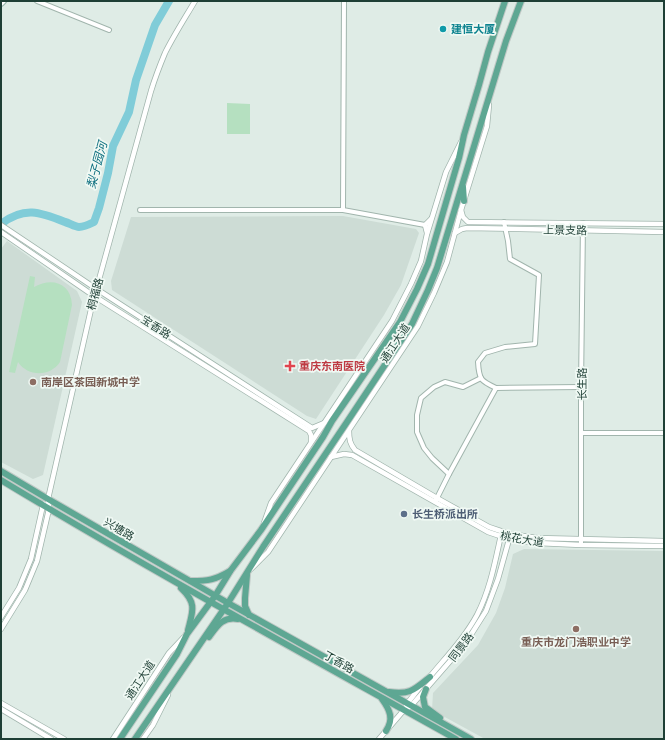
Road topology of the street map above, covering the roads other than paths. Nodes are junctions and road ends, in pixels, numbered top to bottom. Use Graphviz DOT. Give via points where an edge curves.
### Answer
graph roads {
  1 [pos="37,1"];
  2 [pos="195,1"];
  3 [pos="344,1"];
  4 [pos="504,1"];
  5 [pos="521,1"];
  6 [pos="109,30"];
  7 [pos="488,52"];
  8 [pos="502,54"];
  9 [pos="490,90"];
  10 [pos="464,135"];
  11 [pos="463,182"];
  12 [pos="464,201"];
  13 [pos="140,210"];
  14 [pos="343,210"];
  15 [pos="461,210"];
  16 [pos="433,216"];
  17 [pos="504,222"];
  18 [pos="583,223"];
  19 [pos="664,224"];
  20 [pos="1,225"];
  21 [pos="425,225"];
  22 [pos="506,229"];
  23 [pos="583,230"];
  24 [pos="1,232"];
  25 [pos="664,232"];
  26 [pos="455,233"];
  27 [pos="427,234"];
  28 [pos="96,289"];
  29 [pos="94,296"];
  30 [pos="481,378"];
  31 [pos="582,387"];
  32 [pos="496,388"];
  33 [pos="325,422"];
  34 [pos="310,430"];
  35 [pos="349,431"];
  36 [pos="582,433"];
  37 [pos="664,433"];
  38 [pos="311,443"];
  39 [pos="331,457"];
  40 [pos="1,470"];
  41 [pos="449,474"];
  42 [pos="1,480"];
  43 [pos="48,499"];
  44 [pos="436,500"];
  45 [pos="46,507"];
  46 [pos="261,530"];
  47 [pos="501,534"];
  48 [pos="510,536"];
  49 [pos="664,540"];
  50 [pos="581,542"];
  51 [pos="664,546"];
  52 [pos="231,570"];
  53 [pos="247,573"];
  54 [pos="173,580"];
  55 [pos="189,581"];
  56 [pos="215,596"];
  57 [pos="211,603"];
  58 [pos="228,603"];
  59 [pos="224,609"];
  60 [pos="248,615"];
  61 [pos="1,617"];
  62 [pos="244,620"];
  63 [pos="1,629"];
  64 [pos="187,634"];
  65 [pos="193,654"];
  66 [pos="430,677"];
  67 [pos="176,679"];
  68 [pos="426,689"];
  69 [pos="384,691"];
  70 [pos="380,697"];
  71 [pos="1,703"];
  72 [pos="409,705"];
  73 [pos="1,709"];
  74 [pos="404,710"];
  75 [pos="450,727"];
  76 [pos="386,731"];
  77 [pos="51,739"];
  78 [pos="64,739"];
  79 [pos="113,739"];
  80 [pos="120,739"];
  81 [pos="135,739"];
  82 [pos="143,739"];
  83 [pos="379,739"];
  84 [pos="456,739"];
  85 [pos="471,739"];
  1 -- 6 [label="street"];
  2 -- 28 [label="street, 桐福路" via="166,52 151,91"];
  3 -- 14 [label="street"];
  4 -- 7 [label="main road, 通江大道"];
  5 -- 8 [label="main road, 通江大道"];
  7 -- 8 [label="main road" via="494,46 499,48"];
  7 -- 10 [label="main road, 通江大道"];
  8 -- 9 [label="main road, 通江大道"];
  9 -- 11 [label="main road, 通江大道"];
  9 -- 12 [label="street, 通江大道" via="486,126"];
  10 -- 16 [label="street, 通江大道" via="446,172"];
  10 -- 46 [label="main road, 通江大道" via="428,264 417,289 400,322"];
  11 -- 12 [label="main road"];
  11 -- 53 [label="main road, 通江大道" via="435,273 412,324"];
  12 -- 15 [label="street, 通江大道"];
  13 -- 14 [label="street"];
  14 -- 21 [label="street"];
  15 -- 17 [label="street, 上景支路" via="468,222"];
  15 -- 26 [label="street, 通江大道"];
  16 -- 21 [label="street"];
  16 -- 27 [label="street, 通江大道"];
  17 -- 18 [label="street, 上景支路"];
  17 -- 22 [label="street"];
  18 -- 19 [label="street, 上景支路"];
  18 -- 23 [label="street, 长生路"];
  20 -- 28 [label="street, 宝香路"];
  21 -- 27 [label="street"];
  22 -- 23 [label="street, 上景支路"];
  22 -- 26 [label="street, 上景支路" via="467,228"];
  22 -- 30 [label="street" via="510,259 539,275 535,344 505,347 485,353 478,362"];
  23 -- 25 [label="street, 上景支路"];
  23 -- 31 [label="street, 长生路"];
  24 -- 29 [label="street, 宝香路"];
  26 -- 35 [label="street, 通江大道" via="447,262 418,326"];
  27 -- 33 [label="street, 通江大道" via="418,267 392,320"];
  28 -- 29 [label="street, 桐福路"];
  28 -- 34 [label="street, 宝香路"];
  29 -- 34 [label="street, 宝香路"];
  29 -- 43 [label="street, 桐福路"];
  30 -- 32 [label="street"];
  30 -- 41 [label="street" via="463,387 445,382 421,398 417,414 418,432 424,448"];
  31 -- 32 [label="street"];
  31 -- 36 [label="street, 长生路"];
  32 -- 41 [label="street"];
  33 -- 34 [label="street"];
  33 -- 38 [label="street, 通江大道"];
  34 -- 38 [label="street"];
  35 -- 39 [label="street, 通江大道"];
  35 -- 44 [label="street, 桃花大道" via="350,441 355,450"];
  36 -- 37 [label="street"];
  36 -- 50 [label="street, 长生路"];
  38 -- 46 [label="street, 通江大道" via="271,503"];
  39 -- 44 [label="street, 桃花大道" via="352,455"];
  39 -- 53 [label="street, 通江大道" via="268,552"];
  40 -- 43 [label="main road, 兴塘路"];
  41 -- 44 [label="street"];
  42 -- 45 [label="main road, 兴塘路"];
  43 -- 45 [label="street, 桐福路"];
  43 -- 55 [label="main road, 兴塘路"];
  44 -- 47 [label="street, 桃花大道"];
  45 -- 54 [label="main road, 兴塘路"];
  45 -- 61 [label="street, 桐福路" via="31,559 19,588"];
  45 -- 63 [label="street, 桐福路" via="37,561 25,590"];
  46 -- 52 [label="main road, 通江大道"];
  47 -- 48 [label="street, 桃花大道"];
  47 -- 66 [label="street" via="489,583 476,615 462,638"];
  48 -- 50 [label="street, 桃花大道"];
  48 -- 68 [label="street, 同景路" via="486,611 467,641"];
  49 -- 50 [label="street, 桃花大道"];
  50 -- 51 [label="street, 桃花大道"];
  52 -- 55 [label="main road" via="211,580"];
  52 -- 56 [label="main road, 通江大道"];
  53 -- 58 [label="main road, 通江大道"];
  53 -- 60 [label="main road" via="245,606"];
  54 -- 57 [label="main road, 兴塘路"];
  54 -- 64 [label="main road" via="191,600 193,614"];
  55 -- 56 [label="main road, 兴塘路"];
  56 -- 57 [label="main road, 通江大道"];
  56 -- 58 [label="main road, 兴塘路"];
  57 -- 59 [label="main road, 丁香路"];
  57 -- 64 [label="main road, 通江大道"];
  58 -- 59 [label="main road, 通江大道"];
  58 -- 60 [label="main road, 丁香路"];
  59 -- 62 [label="main road, 丁香路"];
  59 -- 65 [label="main road, 通江大道"];
  60 -- 69 [label="main road, 丁香路"];
  62 -- 65 [label="main road" via="233,618 224,621"];
  62 -- 70 [label="main road, 丁香路"];
  64 -- 79 [label="street, 通江大道" via="169,653"];
  64 -- 80 [label="main road, 通江大道" via="177,654"];
  65 -- 67 [label="main road, 通江大道"];
  66 -- 69 [label="main road" via="410,692"];
  66 -- 72 [label="street"];
  67 -- 81 [label="main road, 通江大道"];
  67 -- 82 [label="street, 通江大道"];
  68 -- 72 [label="street, 同景路"];
  68 -- 75 [label="main road" via="423,697 425,707"];
  69 -- 72 [label="main road, 丁香路"];
  70 -- 74 [label="main road, 丁香路"];
  70 -- 76 [label="main road" via="390,715 390,725"];
  71 -- 78 [label="street"];
  72 -- 74 [label="street, 同景路"];
  72 -- 75 [label="main road, 丁香路"];
  73 -- 77 [label="street"];
  74 -- 76 [label="street, 同景路"];
  74 -- 84 [label="main road, 丁香路"];
  75 -- 85 [label="main road, 丁香路"];
  76 -- 83 [label="street, 同景路"];
}
